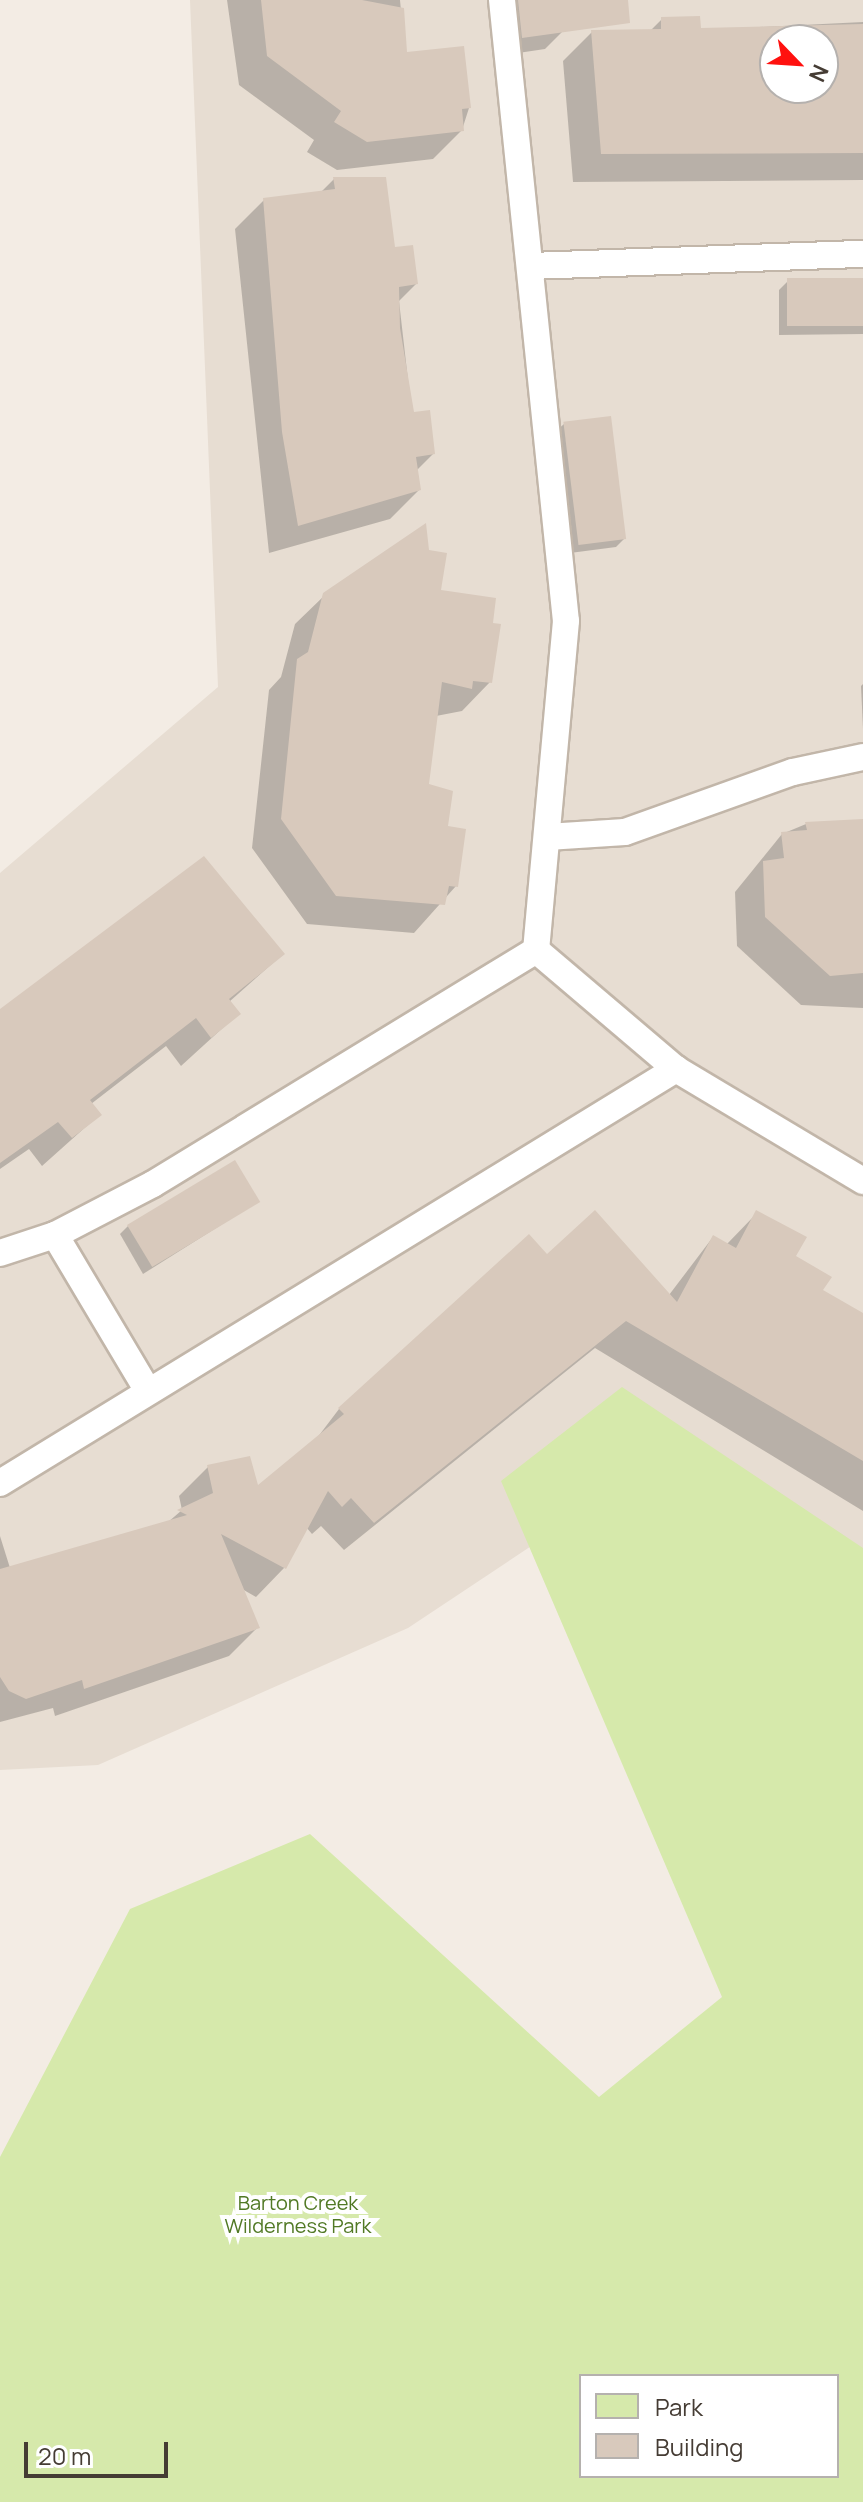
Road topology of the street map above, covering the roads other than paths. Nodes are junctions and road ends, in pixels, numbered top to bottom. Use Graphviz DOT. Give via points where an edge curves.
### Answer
graph roads {
  1 [pos="502,0"];
  2 [pos="863,254"];
  3 [pos="531,266"];
  4 [pos="863,757"];
  5 [pos="547,837"];
  6 [pos="536,950"];
  7 [pos="676,1069"];
  8 [pos="863,1181"];
  9 [pos="55,1235"];
  10 [pos="0,1253"];
  11 [pos="148,1391"];
  12 [pos="0,1483"];
  1 -- 3 [label="lane"];
  2 -- 3 [label="lane"];
  3 -- 5 [label="lane" via="566,621"];
  4 -- 5 [label="lane" via="793,772 625,832"];
  5 -- 6 [label="lane"];
  6 -- 7 [label="lane"];
  6 -- 9 [label="lane" via="153,1184"];
  7 -- 8 [label="lane"];
  7 -- 11 [label="lane"];
  9 -- 10 [label="lane"];
  9 -- 11 [label="lane"];
  11 -- 12 [label="lane"];
}
